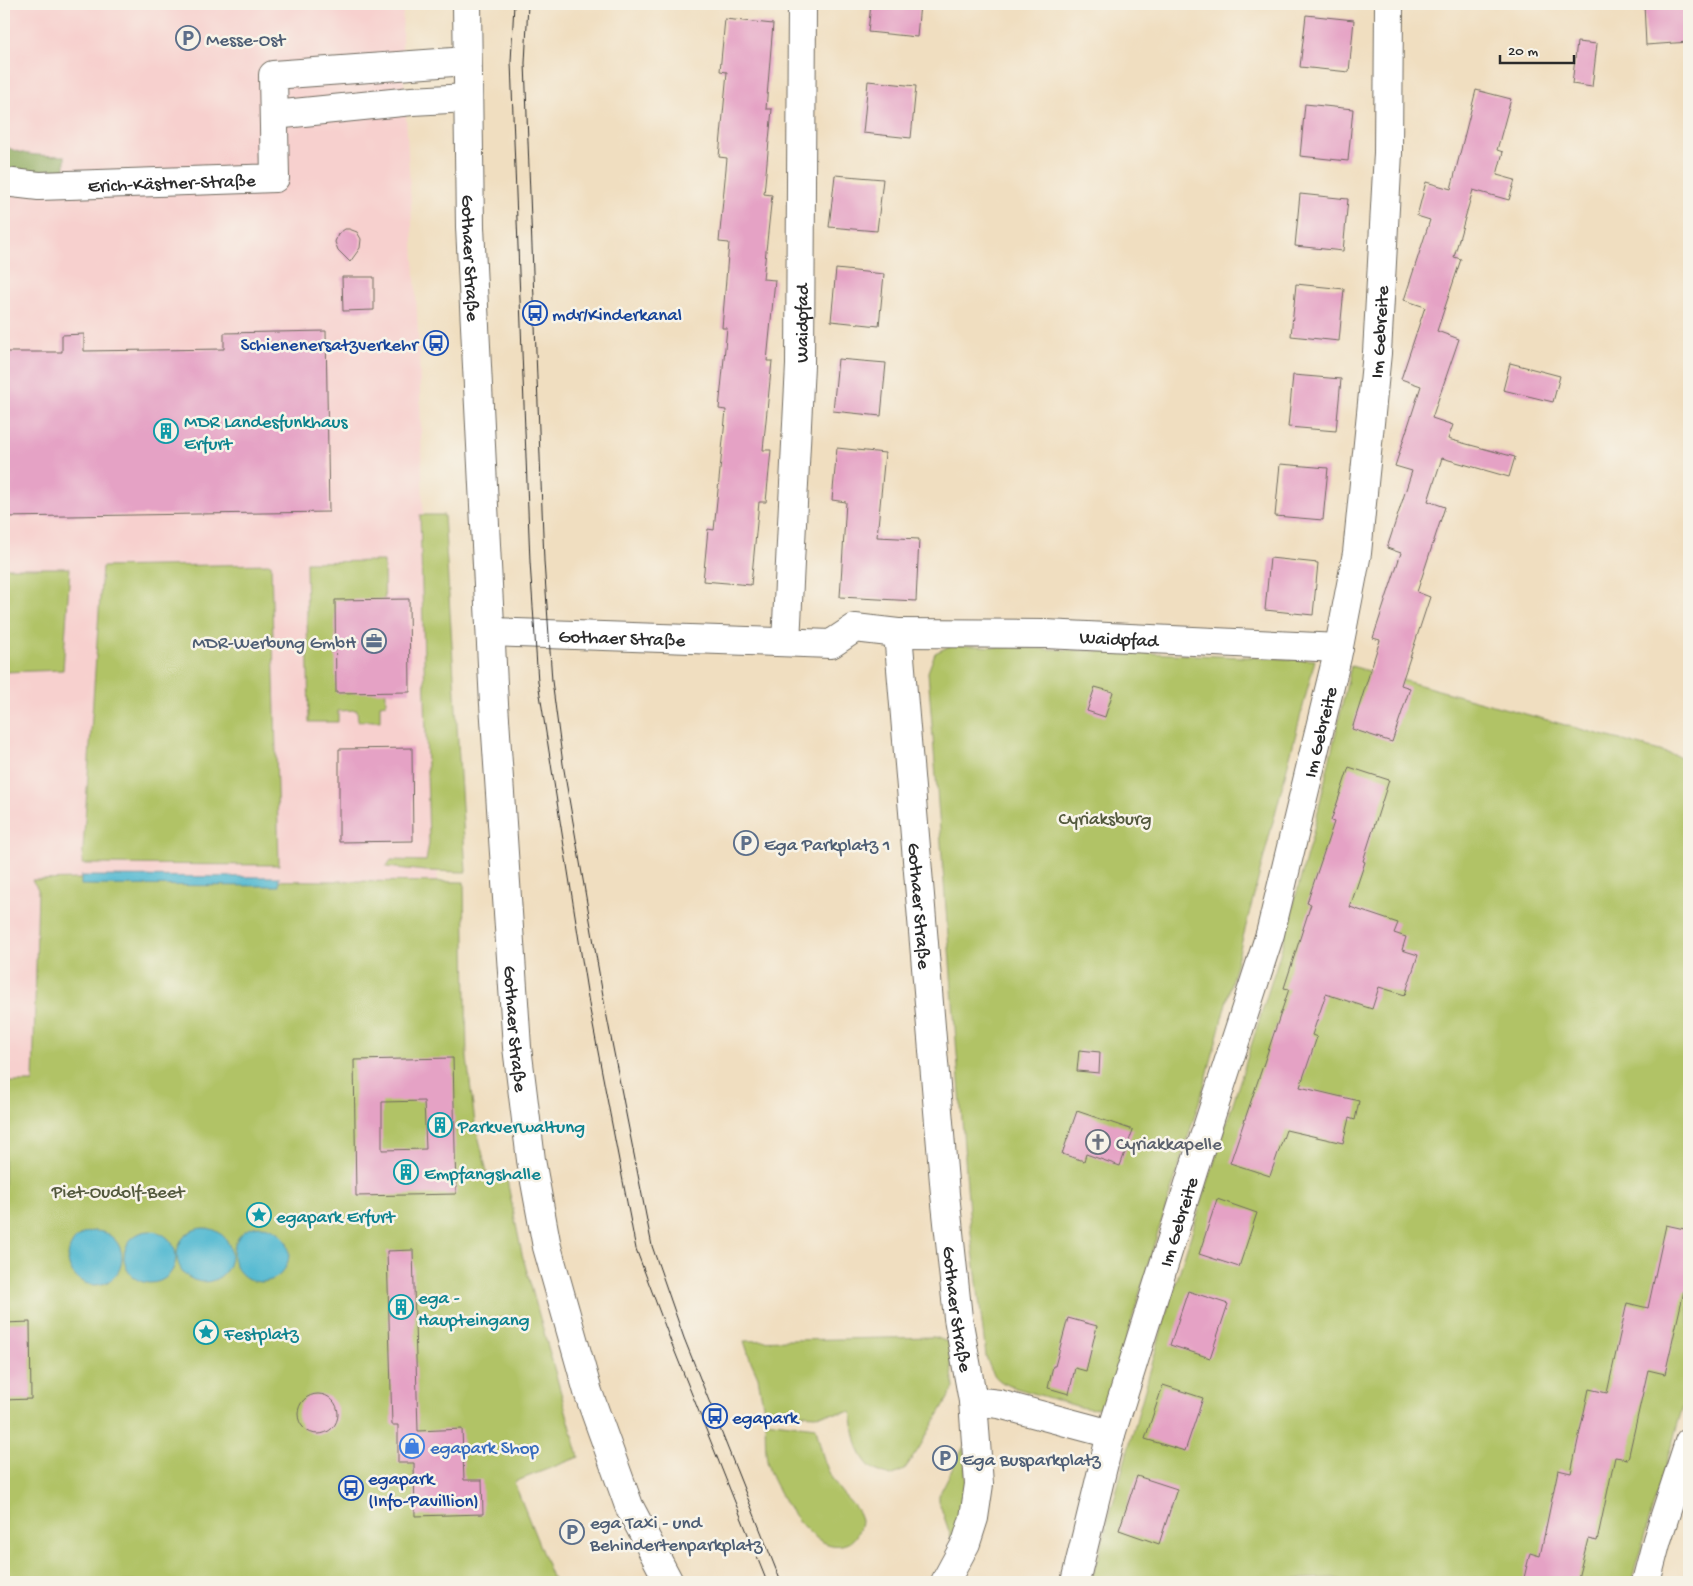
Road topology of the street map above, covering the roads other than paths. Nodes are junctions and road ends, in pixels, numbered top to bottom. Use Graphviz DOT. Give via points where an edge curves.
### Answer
graph roads {
  1 [pos="467,4"];
  2 [pos="802,4"];
  3 [pos="1390,4"];
  4 [pos="467,61"];
  5 [pos="468,98"];
  6 [pos="274,115"];
  7 [pos="4,182"];
  8 [pos="490,632"];
  9 [pos="898,633"];
  10 [pos="786,642"];
  11 [pos="1339,648"];
  12 [pos="973,1401"];
  13 [pos="1110,1434"];
  14 [pos="1689,1442"];
  15 [pos="669,1582"];
  16 [pos="945,1582"];
  17 [pos="1074,1582"];
  18 [pos="1646,1582"];
  1 -- 4 [label="street, Gothaer Straße"];
  2 -- 10 [label="street, Waidpfad" via="800,364"];
  3 -- 11 [label="street, Im Gebreite" via="1388,153 1377,353 1356,553"];
  4 -- 5 [label="street, Gothaer Straße"];
  4 -- 6 [label="street, Erich-Kästner-Straße" via="273,75"];
  5 -- 6 [label="street"];
  5 -- 8 [label="street, Gothaer Straße" via="470,227"];
  6 -- 7 [label="street, Erich-Kästner-Straße" via="275,178 39,186"];
  8 -- 10 [label="street, Gothaer Straße"];
  8 -- 15 [label="street, Gothaer Straße" via="505,895 517,1047 532,1170 547,1247 588,1392 629,1506"];
  9 -- 10 [label="street, Gothaer Straße" via="855,628 832,644"];
  9 -- 11 [label="street, Waidpfad" via="1045,634"];
  9 -- 12 [label="street, Gothaer Straße" via="945,1194 958,1318"];
  11 -- 13 [label="street, Im Gebreite" via="1270,934"];
  12 -- 13 [label="street" via="998,1404"];
  12 -- 16 [label="street, Gothaer Straße" via="978,1493 966,1543"];
  13 -- 17 [label="street, Im Gebreite"];
  14 -- 18 [label="street"];
}
